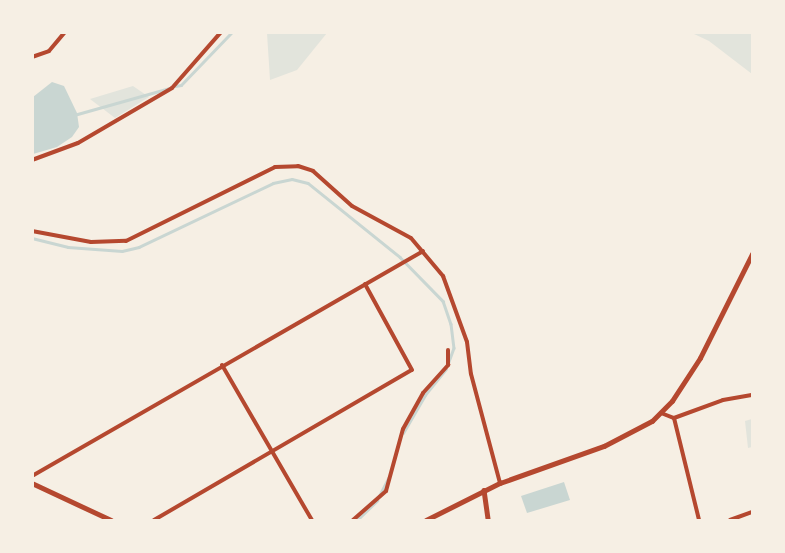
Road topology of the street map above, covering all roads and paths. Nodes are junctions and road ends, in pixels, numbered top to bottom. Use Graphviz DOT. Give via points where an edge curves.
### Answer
graph roads {
  1 [pos="66,32"];
  2 [pos="221,32"];
  3 [pos="32,58"];
  4 [pos="32,160"];
  5 [pos="32,231"];
  6 [pos="424,250"];
  7 [pos="752,254"];
  8 [pos="365,284"];
  9 [pos="448,350"];
  10 [pos="222,365"];
  11 [pos="752,395"];
  12 [pos="661,413"];
  13 [pos="674,418"];
  14 [pos="273,451"];
  15 [pos="32,476"];
  16 [pos="32,483"];
  17 [pos="500,483"];
  18 [pos="484,490"];
  19 [pos="752,512"];
  20 [pos="110,520"];
  21 [pos="154,520"];
  22 [pos="312,520"];
  23 [pos="353,520"];
  24 [pos="426,520"];
  25 [pos="488,520"];
  26 [pos="699,520"];
  27 [pos="730,520"];
  1 -- 3 [label="street" via="48,51"];
  2 -- 4 [label="street" via="172,88 78,143"];
  5 -- 6 [label="street" via="91,242 126,241 259,173 286,165 313,171 352,206 393,226"];
  6 -- 8 [label="street"];
  6 -- 17 [label="street" via="443,276 457,308"];
  7 -- 12 [label="street" via="700,358"];
  8 -- 10 [label="street"];
  8 -- 14 [label="street" via="412,370"];
  9 -- 23 [label="street" via="448,365 424,393 403,428 386,492"];
  10 -- 14 [label="street"];
  10 -- 15 [label="street"];
  11 -- 13 [label="street" via="723,400"];
  12 -- 13 [label="street"];
  12 -- 17 [label="street" via="620,439"];
  13 -- 26 [label="street"];
  14 -- 21 [label="street"];
  14 -- 22 [label="street"];
  16 -- 20 [label="street"];
  17 -- 18 [label="street"];
  18 -- 24 [label="street"];
  18 -- 25 [label="street"];
  19 -- 27 [label="street"];
}
